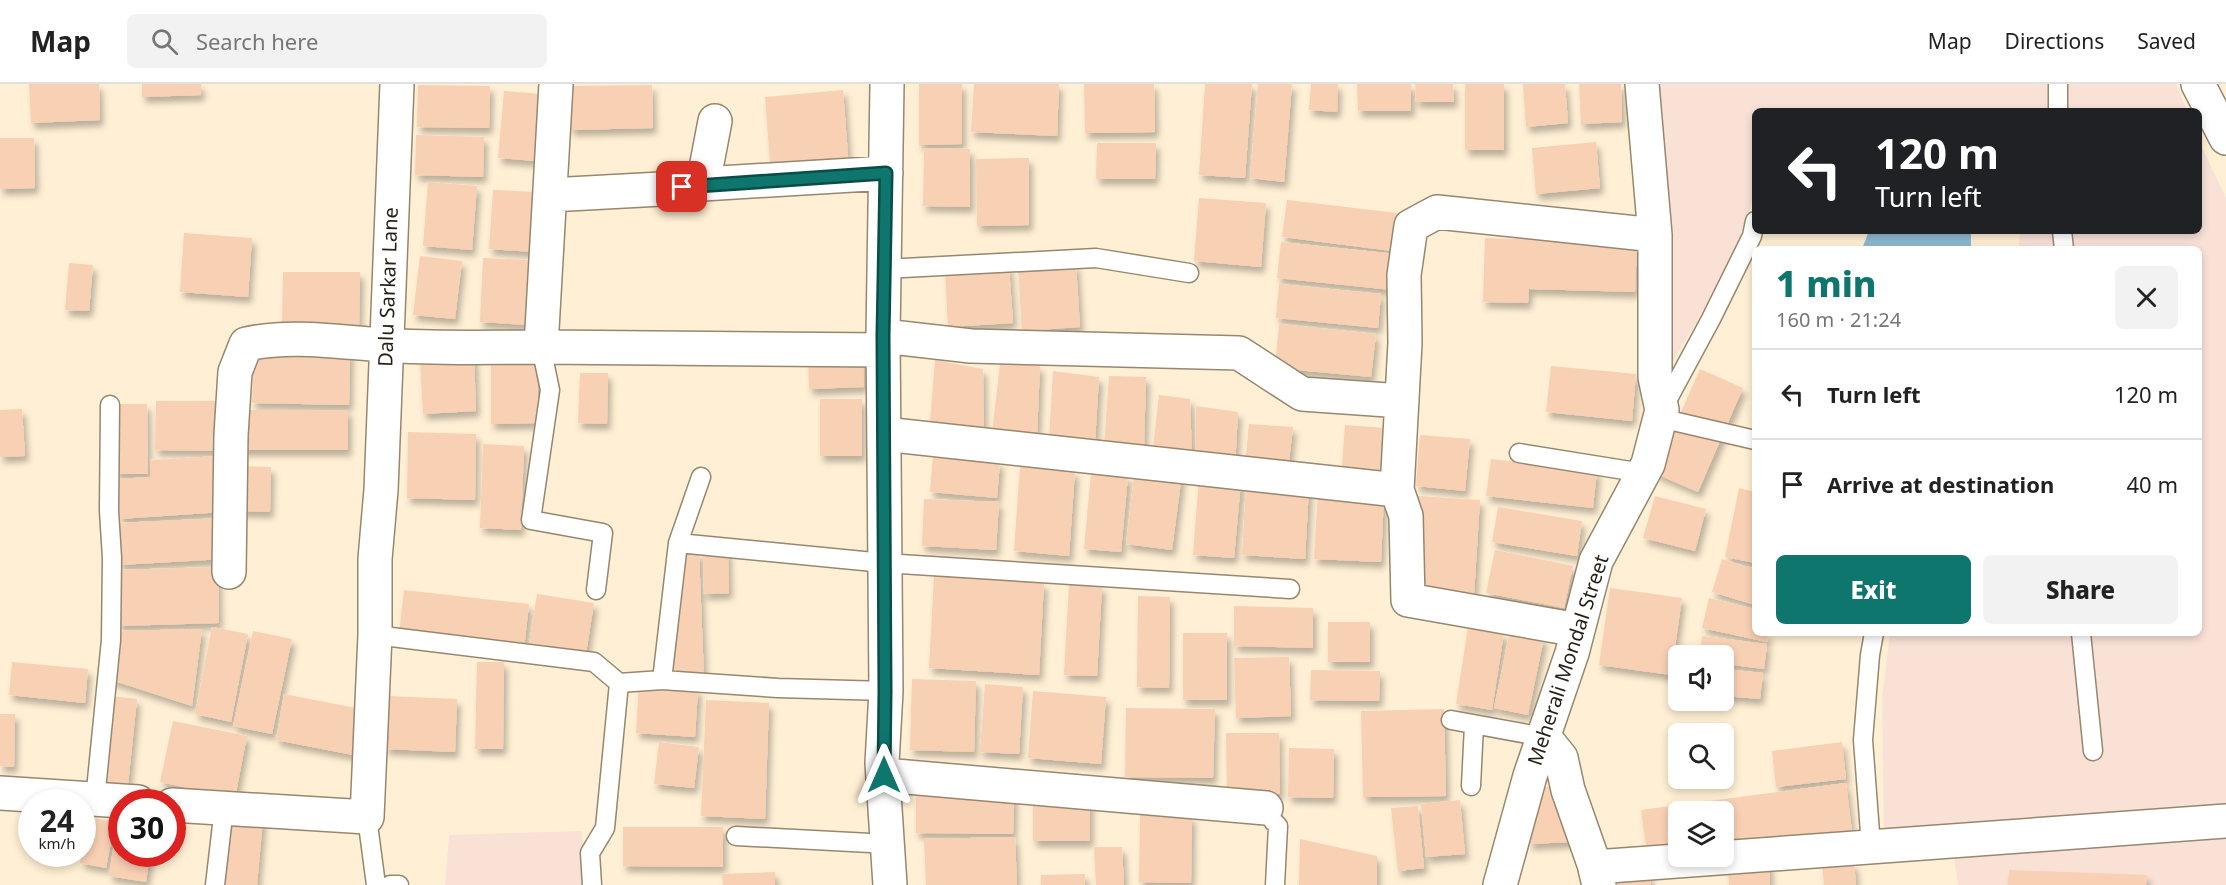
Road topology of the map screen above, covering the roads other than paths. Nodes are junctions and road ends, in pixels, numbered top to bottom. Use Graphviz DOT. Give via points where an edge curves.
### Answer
graph roads {
  1 [pos="397,84"];
  2 [pos="556,84"];
  3 [pos="886,84"];
  4 [pos="1642,84"];
  5 [pos="2058,84"];
  6 [pos="2198,84"];
  7 [pos="2058,108"];
  8 [pos="715,121"];
  9 [pos="2226,138"];
  10 [pos="886,173"];
  11 [pos="703,184"];
  12 [pos="550,195"];
  13 [pos="1752,234"];
  14 [pos="1655,235"];
  15 [pos="884,269"];
  16 [pos="1189,273"];
  17 [pos="884,343"];
  18 [pos="386,346"];
  19 [pos="541,347"];
  20 [pos="1402,400"];
  21 [pos="110,405"];
  22 [pos="1661,414"];
  23 [pos="884,434"];
  24 [pos="1752,439"];
  25 [pos="1519,453"];
  26 [pos="1643,472"];
  27 [pos="701,477"];
  28 [pos="1397,490"];
  29 [pos="678,543"];
  30 [pos="884,563"];
  31 [pos="229,572"];
  32 [pos="1290,589"];
  33 [pos="596,590"];
  34 [pos="1578,630"];
  35 [pos="375,635"];
  36 [pos="1874,636"];
  37 [pos="2081,636"];
  38 [pos="662,680"];
  39 [pos="619,683"];
  40 [pos="885,691"];
  41 [pos="1451,720"];
  42 [pos="1474,725"];
  43 [pos="1544,737"];
  44 [pos="2093,751"];
  45 [pos="884,775"];
  46 [pos="1471,786"];
  47 [pos="96,790"];
  48 [pos="0,794"];
  49 [pos="18,795"];
  50 [pos="186,806"];
  51 [pos="224,808"];
  52 [pos="1269,814"];
  53 [pos="367,817"];
  54 [pos="2226,821"];
  55 [pos="736,836"];
  56 [pos="889,844"];
  57 [pos="1871,846"];
  58 [pos="1597,876"];
  59 [pos="214,885"];
  60 [pos="376,885"];
  61 [pos="390,885"];
  62 [pos="399,885"];
  63 [pos="592,885"];
  64 [pos="890,885"];
  65 [pos="1275,885"];
  66 [pos="1500,885"];
  1 -- 18 [label="street, Dalu Sarkar Lane"];
  2 -- 12 [label="street"];
  3 -- 10 [label="street"];
  4 -- 14 [label="street, Meherali Mondal Street"];
  5 -- 7 [label="lane"];
  6 -- 9 [label="street"];
  8 -- 11 [label="street"];
  10 -- 11 [label="street"];
  10 -- 15 [label="street"];
  11 -- 12 [label="street"];
  12 -- 19 [label="street"];
  13 -- 22 [label="lane"];
  14 -- 20 [label="street" via="1437,212 1410,226 1404,275"];
  14 -- 22 [label="street, Meherali Mondal Street" via="1655,377"];
  15 -- 16 [label="lane" via="1096,258"];
  15 -- 17 [label="street"];
  17 -- 19 [label="street"];
  17 -- 20 [label="street" via="1239,353 1302,394"];
  17 -- 23 [label="street"];
  18 -- 19 [label="street"];
  18 -- 31 [label="street" via="268,339 246,344 235,372"];
  18 -- 35 [label="street, Dalu Sarkar Lane"];
  19 -- 33 [label="lane" via="550,390 531,520 603,533"];
  20 -- 28 [label="street"];
  21 -- 47 [label="lane" via="111,640"];
  22 -- 24 [label="lane"];
  22 -- 26 [label="street, Meherali Mondal Street"];
  23 -- 28 [label="street"];
  23 -- 30 [label="street"];
  25 -- 26 [label="lane"];
  26 -- 34 [label="street, Meherali Mondal Street" via="1596,561"];
  27 -- 29 [label="lane"];
  28 -- 34 [label="street" via="1406,516 1408,600"];
  29 -- 30 [label="lane"];
  29 -- 38 [label="lane"];
  30 -- 32 [label="lane"];
  30 -- 40 [label="street"];
  34 -- 43 [label="street, Meherali Mondal Street"];
  35 -- 39 [label="lane" via="594,662"];
  35 -- 53 [label="street, Dalu Sarkar Lane"];
  36 -- 57 [label="lane" via="1863,740"];
  37 -- 44 [label="lane"];
  38 -- 39 [label="lane"];
  38 -- 40 [label="lane"];
  39 -- 63 [label="lane" via="604,828 590,854"];
  40 -- 45 [label="street"];
  41 -- 42 [label="lane"];
  42 -- 43 [label="lane"];
  42 -- 46 [label="lane"];
  43 -- 58 [label="street" via="1561,758"];
  43 -- 66 [label="street, Meherali Mondal Street"];
  45 -- 52 [label="street"];
  45 -- 56 [label="street"];
  48 -- 49 [label="street"];
  50 -- 51 [label="street"];
  51 -- 53 [label="street"];
  51 -- 59 [label="lane"];
  52 -- 65 [label="lane" via="1278,826"];
  53 -- 60 [label="lane"];
  54 -- 57 [label="street"];
  55 -- 56 [label="lane"];
  56 -- 64 [label="street"];
  57 -- 58 [label="street"];
  61 -- 62 [label="lane"];
}
